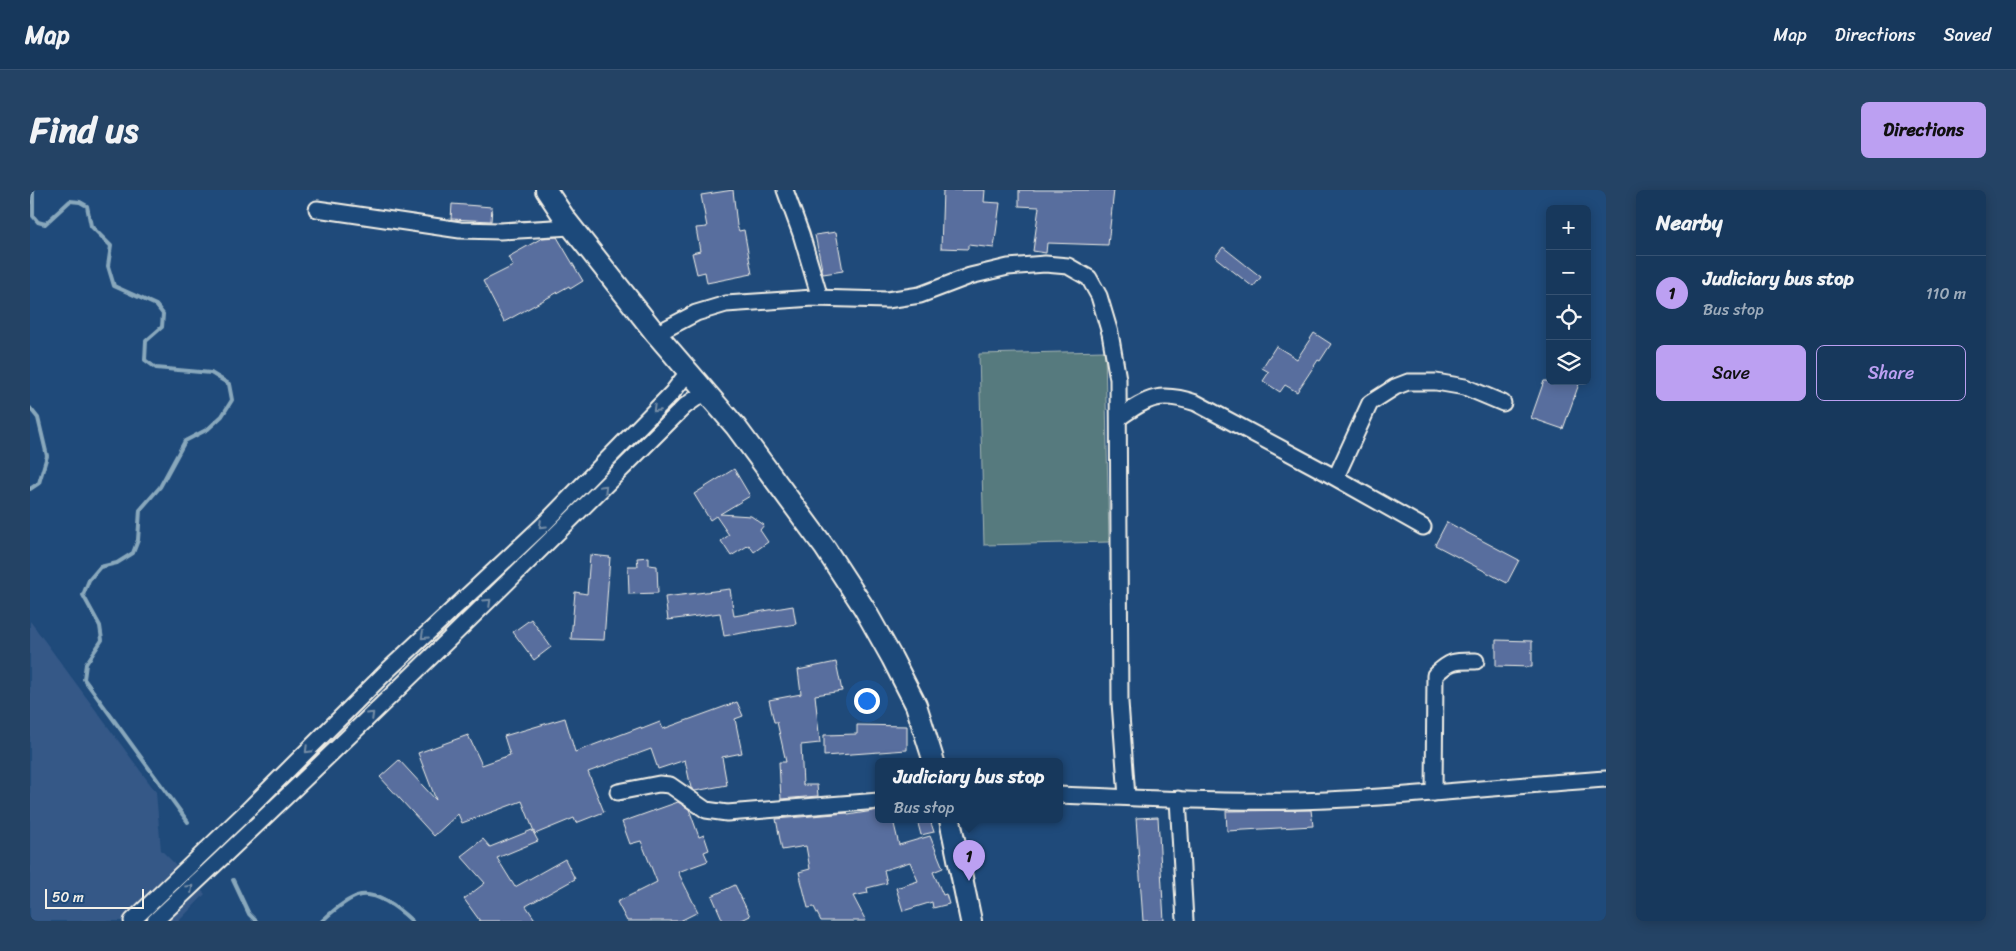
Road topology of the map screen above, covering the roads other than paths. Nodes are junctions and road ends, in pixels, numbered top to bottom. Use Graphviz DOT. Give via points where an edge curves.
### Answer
graph roads {
  1 [pos="546,190"];
  2 [pos="785,190"];
  3 [pos="317,209"];
  4 [pos="571,227"];
  5 [pos="820,298"];
  6 [pos="656,334"];
  7 [pos="688,372"];
  8 [pos="705,392"];
  9 [pos="1503,403"];
  10 [pos="1118,418"];
  11 [pos="1336,478"];
  12 [pos="1423,528"];
  13 [pos="1476,660"];
  14 [pos="933,758"];
  15 [pos="1606,779"];
  16 [pos="618,792"];
  17 [pos="1434,792"];
  18 [pos="1063,795"];
  19 [pos="1127,797"];
  20 [pos="1178,799"];
  21 [pos="875,801"];
  22 [pos="951,823"];
  23 [pos="132,921"];
  24 [pos="155,921"];
  25 [pos="971,921"];
  26 [pos="1185,921"];
  1 -- 4 [label="main road"];
  2 -- 5 [label="street"];
  3 -- 4 [label="street" via="460,230"];
  4 -- 6 [label="main road"];
  5 -- 6 [label="street" via="726,304 696,313"];
  5 -- 10 [label="street" via="887,300 920,295 970,276 1008,267 1068,266 1089,278 1098,296 1110,333 1118,379"];
  6 -- 7 [label="main road"];
  7 -- 8 [label="main road"];
  7 -- 23 [label="street, one-way" via="672,393 542,525 388,670"];
  8 -- 14 [label="main road" via="736,427 825,548 864,608 916,705"];
  24 -- 8 [label="street, one-way" via="304,781 685,406"];
  9 -- 11 [label="street" via="1465,387 1436,382 1408,382 1395,387 1370,403"];
  10 -- 11 [label="street" via="1142,402 1174,396 1196,403"];
  10 -- 19 [label="street" via="1120,702"];
  11 -- 12 [label="street"];
  13 -- 17 [label="street" via="1447,663 1434,675"];
  15 -- 17 [label="street"];
  16 -- 21 [label="street" via="650,785 670,785 706,810 727,813"];
  17 -- 20 [label="street" via="1328,800 1250,802"];
  18 -- 19 [label="street"];
  19 -- 20 [label="street"];
  20 -- 26 [label="street"];
  22 -- 25 [label="main road"];
}
